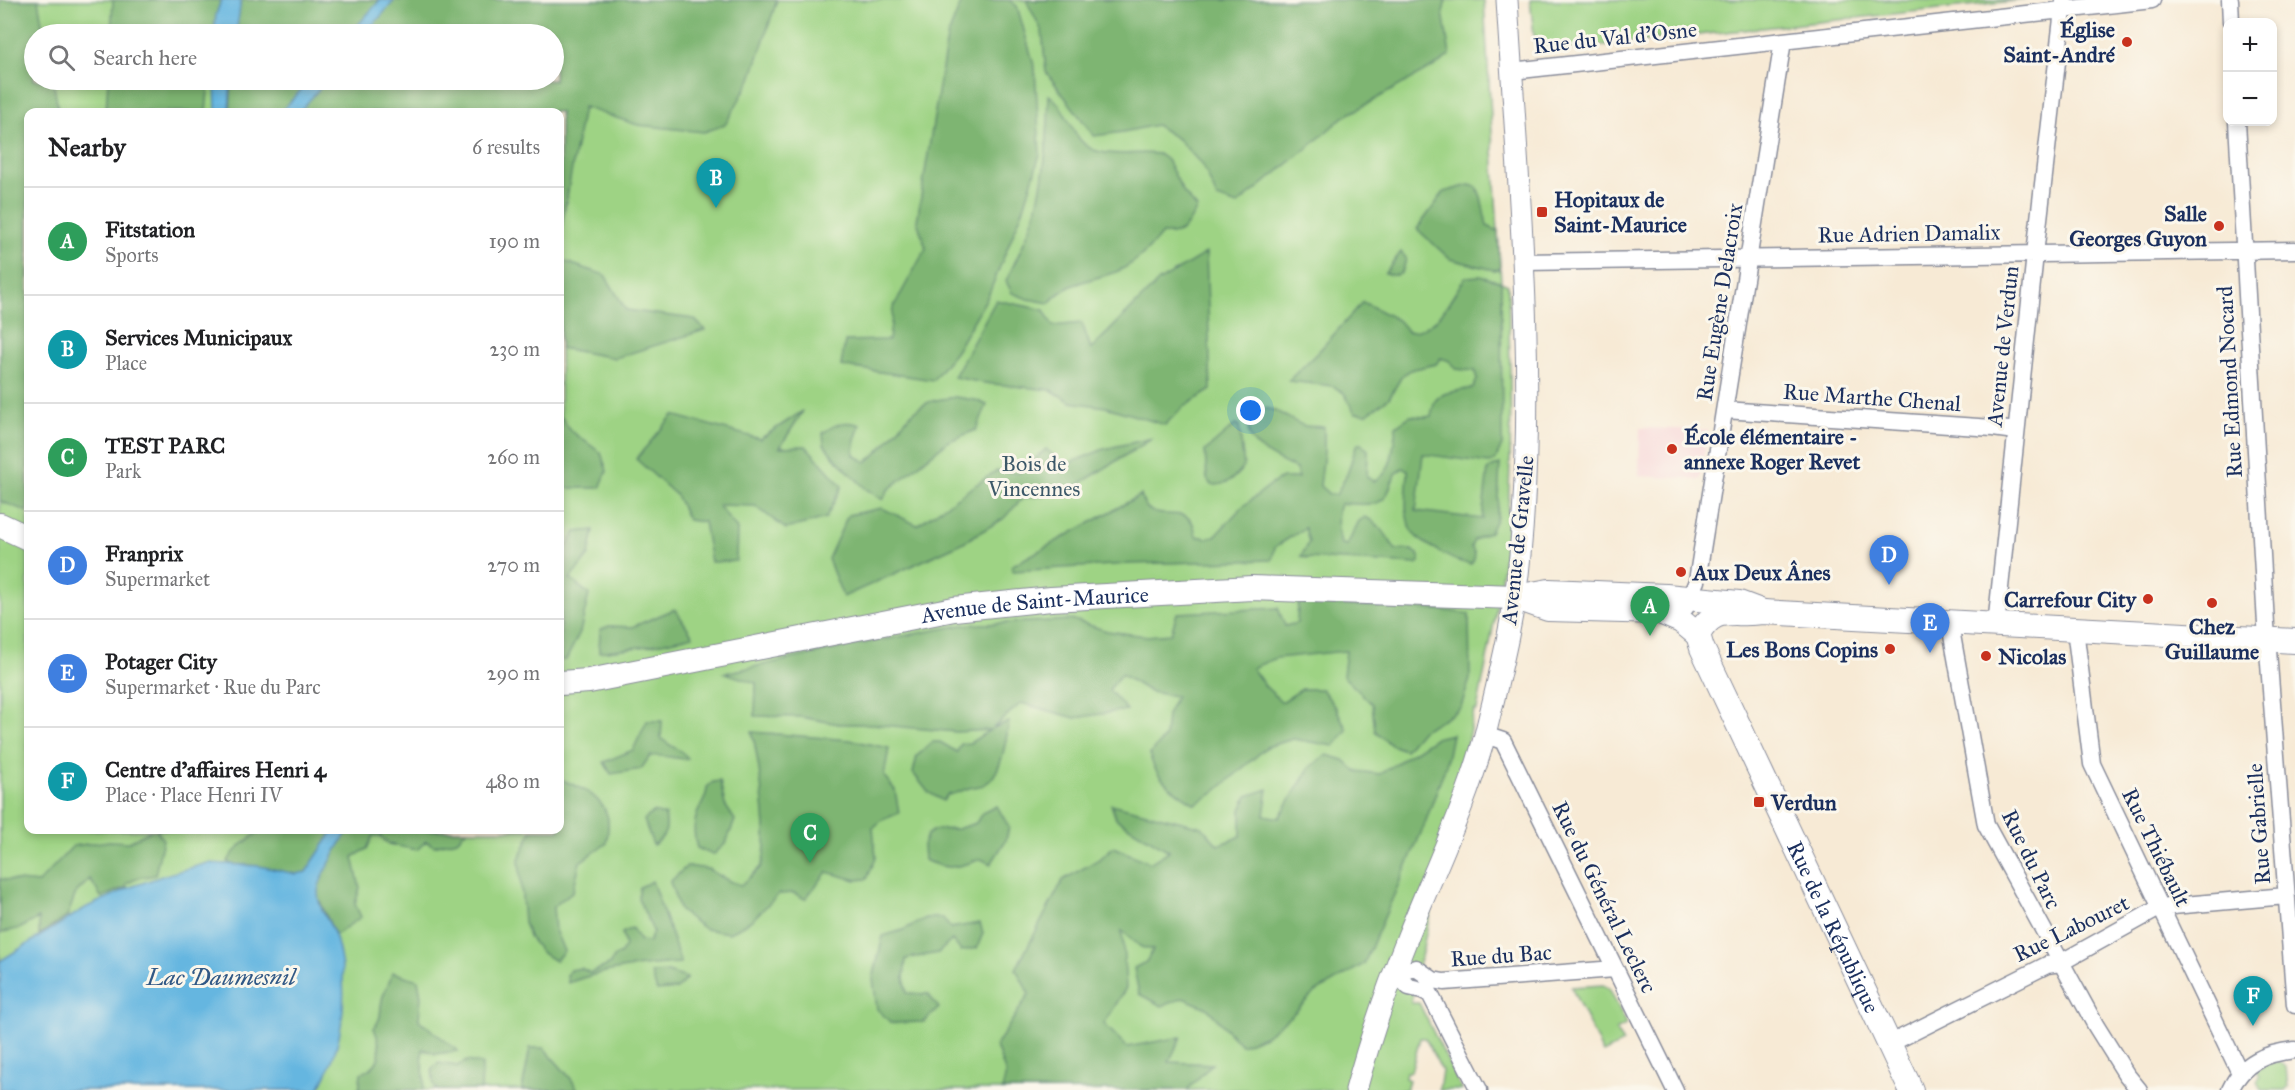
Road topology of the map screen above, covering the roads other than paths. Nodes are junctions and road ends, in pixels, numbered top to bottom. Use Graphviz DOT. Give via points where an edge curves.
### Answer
graph roads {
  1 [pos="1507,0"];
  2 [pos="2152,0"];
  3 [pos="2230,0"];
  4 [pos="2064,5"];
  5 [pos="2231,18"];
  6 [pos="1783,41"];
  7 [pos="1512,71"];
  8 [pos="2237,126"];
  9 [pos="2295,250"];
  10 [pos="2245,251"];
  11 [pos="2035,254"];
  12 [pos="1748,258"];
  13 [pos="1524,262"];
  14 [pos="1725,410"];
  15 [pos="2015,431"];
  16 [pos="0,525"];
  17 [pos="24,536"];
  18 [pos="1515,597"];
  19 [pos="1695,601"];
  20 [pos="1660,612"];
  21 [pos="1764,612"];
  22 [pos="1950,624"];
  23 [pos="1996,626"];
  24 [pos="2075,628"];
  25 [pos="1698,635"];
  26 [pos="2267,640"];
  27 [pos="2295,641"];
  28 [pos="564,683"];
  29 [pos="1485,735"];
  30 [pos="2286,896"];
  31 [pos="2161,907"];
  32 [pos="2060,963"];
  33 [pos="1615,969"];
  34 [pos="1394,972"];
  35 [pos="1434,988"];
  36 [pos="2295,1005"];
  37 [pos="1889,1044"];
  38 [pos="2295,1050"];
  39 [pos="2240,1073"];
  40 [pos="1356,1090"];
  41 [pos="1479,1090"];
  42 [pos="1675,1090"];
  43 [pos="1911,1090"];
  44 [pos="2139,1090"];
  45 [pos="2230,1090"];
  1 -- 7 [label="street, Avenue de Gravelle"];
  2 -- 4 [label="street, Rue du Val d'Osne"];
  3 -- 5 [label="street"];
  4 -- 6 [label="street, Rue du Val d'Osne"];
  4 -- 11 [label="street, Avenue de Verdun"];
  6 -- 7 [label="street, Rue du Val d'Osne"];
  6 -- 12 [label="street, Rue Eugène Delacroix"];
  7 -- 13 [label="street, Avenue de Gravelle"];
  8 -- 10 [label="street, Rue Edmond Nocard"];
  9 -- 10 [label="street, Rue Adrien Damalix"];
  10 -- 11 [label="street, Rue Adrien Damalix"];
  10 -- 26 [label="street, Rue Edmond Nocard"];
  11 -- 12 [label="street, Rue Adrien Damalix"];
  11 -- 15 [label="street, Avenue de Verdun"];
  12 -- 13 [label="street, Rue Adrien Damalix"];
  12 -- 14 [label="street, Rue Eugène Delacroix"];
  13 -- 18 [label="street, Avenue de Gravelle" via="1528,428"];
  14 -- 15 [label="street, Rue Marthe Chenal"];
  14 -- 19 [label="street, Rue Eugène Delacroix"];
  15 -- 23 [label="street, Avenue de Verdun"];
  16 -- 17 [label="main road"];
  18 -- 19 [label="main road" via="1549,591"];
  18 -- 20 [label="main road" via="1548,609"];
  18 -- 28 [label="main road, Avenue de Saint-Maurice" via="1252,588 1051,599 954,609"];
  18 -- 29 [label="street, Avenue de Gravelle"];
  19 -- 20 [label="street" via="1684,609"];
  19 -- 21 [label="main road" via="1744,604"];
  20 -- 25 [label="main road" via="1681,621"];
  21 -- 22 [label="main road"];
  21 -- 25 [label="main road" via="1717,614 1706,621"];
  22 -- 23 [label="main road"];
  22 -- 32 [label="street, Rue du Parc" via="1986,825"];
  23 -- 24 [label="main road"];
  24 -- 26 [label="main road"];
  24 -- 31 [label="street, Rue Thiébault" via="2092,764"];
  25 -- 37 [label="main road, Rue de la République"];
  26 -- 27 [label="main road"];
  26 -- 30 [label="street, Rue Gabrielle"];
  29 -- 33 [label="street, Rue du Général Leclerc" via="1503,741"];
  29 -- 34 [label="street, Avenue de Gravelle" via="1451,833"];
  30 -- 31 [label="street, Rue Labouret"];
  30 -- 36 [label="street, Rue Gabrielle"];
  31 -- 32 [label="street, Rue Labouret"];
  31 -- 39 [label="street, Rue Thiébault"];
  32 -- 37 [label="street, Rue Labouret" via="2047,964"];
  32 -- 44 [label="street, Rue du Parc"];
  33 -- 35 [label="street, Rue du Bac"];
  33 -- 42 [label="street, Rue du Général Leclerc"];
  34 -- 35 [label="street" via="1409,987"];
  34 -- 40 [label="street, Avenue de Gravelle"];
  35 -- 41 [label="street"];
  37 -- 43 [label="main road, Rue de la République"];
  38 -- 39 [label="street" via="2269,1054"];
  39 -- 45 [label="street"];
}
